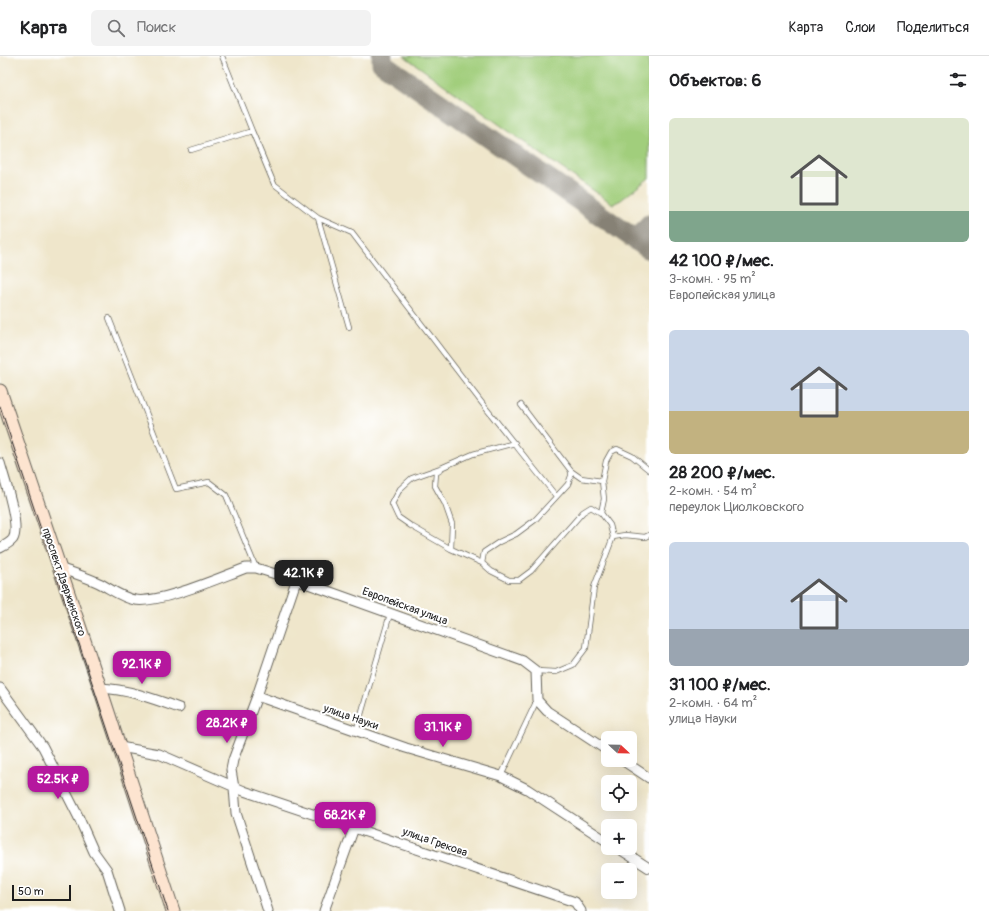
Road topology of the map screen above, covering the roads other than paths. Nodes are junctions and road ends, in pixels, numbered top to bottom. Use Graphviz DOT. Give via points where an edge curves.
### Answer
graph roads {
  1 [pos="222,56"];
  2 [pos="252,130"];
  3 [pos="191,150"];
  4 [pos="318,218"];
  5 [pos="109,318"];
  6 [pos="349,327"];
  7 [pos="0,391"];
  8 [pos="521,405"];
  9 [pos="515,443"];
  10 [pos="0,463"];
  11 [pos="444,467"];
  12 [pos="649,470"];
  13 [pos="571,471"];
  14 [pos="602,481"];
  15 [pos="556,496"];
  16 [pos="601,513"];
  17 [pos="649,535"];
  18 [pos="613,537"];
  19 [pos="0,548"];
  20 [pos="451,549"];
  21 [pos="482,563"];
  22 [pos="59,568"];
  23 [pos="256,568"];
  24 [pos="296,581"];
  25 [pos="390,614"];
  26 [pos="536,671"];
  27 [pos="0,688"];
  28 [pos="100,688"];
  29 [pos="257,696"];
  30 [pos="537,700"];
  31 [pos="179,708"];
  32 [pos="356,732"];
  33 [pos="601,746"];
  34 [pos="120,748"];
  35 [pos="632,767"];
  36 [pos="501,776"];
  37 [pos="649,778"];
  38 [pos="234,788"];
  39 [pos="354,828"];
  40 [pos="601,837"];
  41 [pos="629,855"];
  42 [pos="649,868"];
  43 [pos="120,911"];
  44 [pos="173,911"];
  45 [pos="268,911"];
  46 [pos="324,911"];
  47 [pos="581,911"];
  1 -- 2 [label="lane"];
  2 -- 3 [label="lane"];
  2 -- 4 [label="lane" via="274,184"];
  4 -- 6 [label="lane"];
  4 -- 9 [label="lane" via="352,232"];
  5 -- 23 [label="lane" via="176,489 209,482 226,495"];
  7 -- 22 [label="main road, проспект Дзержинского"];
  8 -- 13 [label="lane"];
  9 -- 11 [label="lane" via="473,454"];
  9 -- 15 [label="lane"];
  10 -- 19 [label="street" via="14,512 16,530 12,540"];
  11 -- 20 [label="lane" via="436,473 435,486 452,524"];
  11 -- 20 [label="lane" via="412,478 400,490 392,504 398,517"];
  12 -- 14 [label="lane" via="632,456 617,449 611,452 606,461"];
  13 -- 14 [label="lane" via="581,478"];
  13 -- 15 [label="lane" via="568,484"];
  14 -- 16 [label="lane" via="604,499"];
  15 -- 21 [label="lane" via="535,520 484,552"];
  16 -- 18 [label="lane" via="610,525"];
  16 -- 21 [label="lane" via="591,507 583,512 531,571 519,580 509,580"];
  17 -- 18 [label="lane"];
  18 -- 26 [label="lane" via="594,587 586,648 573,665 556,672"];
  20 -- 21 [label="lane"];
  22 -- 23 [label="street, Европейская улица" via="136,600 156,599 246,568"];
  22 -- 28 [label="main road, проспект Дзержинского"];
  23 -- 24 [label="street, Европейская улица"];
  24 -- 25 [label="street, Европейская улица"];
  24 -- 29 [label="street"];
  25 -- 26 [label="street, Европейская улица" via="523,661"];
  25 -- 32 [label="lane"];
  26 -- 30 [label="street"];
  27 -- 43 [label="street" via="43,747 94,852 107,870"];
  28 -- 31 [label="street" via="152,698"];
  28 -- 34 [label="main road, проспект Дзержинского"];
  29 -- 32 [label="street, улица Науки"];
  29 -- 38 [label="street" via="233,760 231,770"];
  30 -- 33 [label="street" via="547,711"];
  30 -- 36 [label="lane"];
  32 -- 36 [label="street, улица Науки"];
  34 -- 38 [label="street, улица Грекова" via="159,754"];
  34 -- 44 [label="main road, проспект Дзержинского"];
  35 -- 37 [label="street"];
  36 -- 40 [label="street, улица Науки" via="527,789"];
  38 -- 39 [label="street, улица Грекова"];
  38 -- 45 [label="street" via="236,813"];
  39 -- 46 [label="street"];
  39 -- 47 [label="street, улица Грекова" via="575,902"];
  41 -- 42 [label="street"];
}
